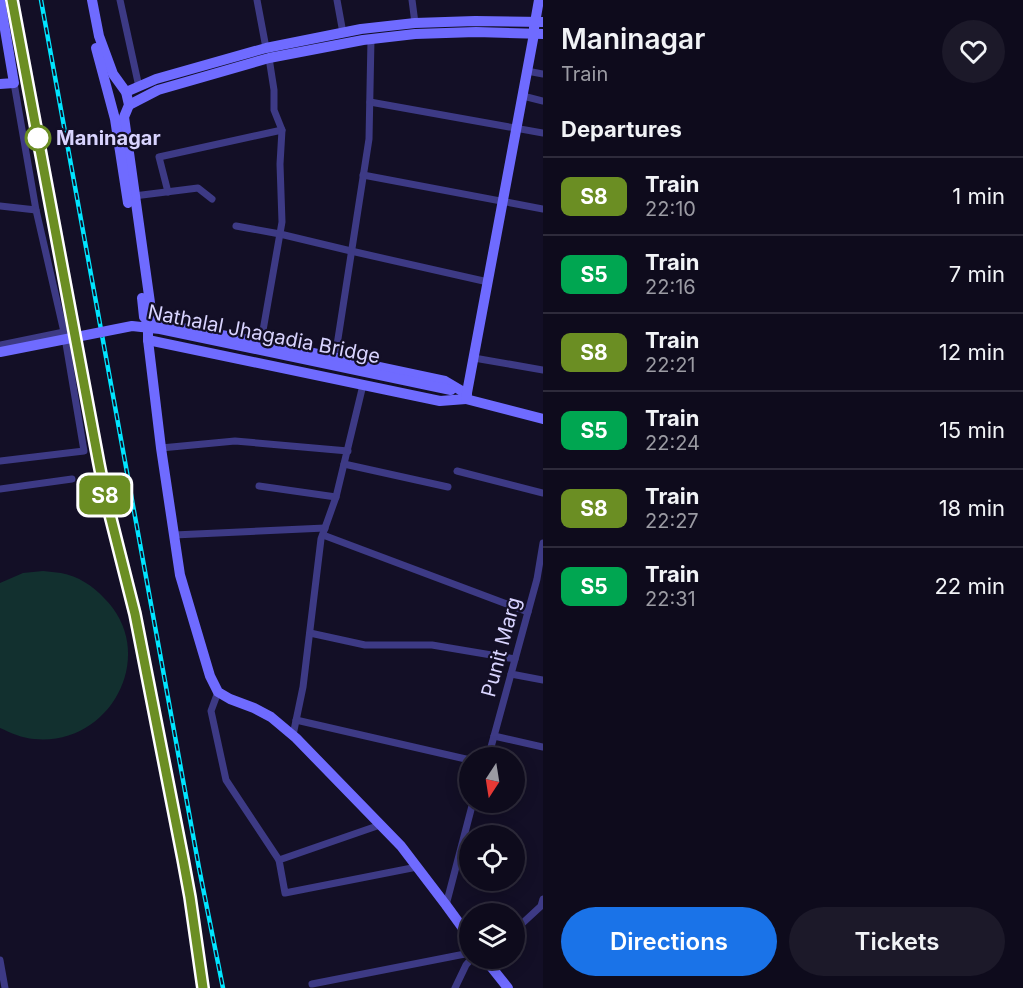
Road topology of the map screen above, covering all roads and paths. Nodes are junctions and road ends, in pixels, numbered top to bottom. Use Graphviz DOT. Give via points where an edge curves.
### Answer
graph roads {
  1 [pos="0,0"];
  2 [pos="86,0"];
  3 [pos="92,0"];
  4 [pos="120,0"];
  5 [pos="256,0"];
  6 [pos="337,0"];
  7 [pos="412,0"];
  8 [pos="539,0"];
  9 [pos="539,22"];
  10 [pos="414,23"];
  11 [pos="343,33"];
  12 [pos="539,34"];
  13 [pos="371,39"];
  14 [pos="268,53"];
  15 [pos="527,71"];
  16 [pos="543,74"];
  17 [pos="109,75"];
  18 [pos="14,83"];
  19 [pos="0,84"];
  20 [pos="139,87"];
  21 [pos="126,92"];
  22 [pos="523,96"];
  23 [pos="543,101"];
  24 [pos="370,102"];
  25 [pos="129,105"];
  26 [pos="120,118"];
  27 [pos="517,128"];
  28 [pos="282,130"];
  29 [pos="543,133"];
  30 [pos="363,175"];
  31 [pos="168,192"];
  32 [pos="134,196"];
  33 [pos="212,199"];
  34 [pos="503,202"];
  35 [pos="0,206"];
  36 [pos="543,209"];
  37 [pos="36,210"];
  38 [pos="236,226"];
  39 [pos="280,234"];
  40 [pos="351,251"];
  41 [pos="488,282"];
  42 [pos="148,322"];
  43 [pos="64,332"];
  44 [pos="148,340"];
  45 [pos="261,342"];
  46 [pos="0,345"];
  47 [pos="0,352"];
  48 [pos="0,358"];
  49 [pos="335,358"];
  50 [pos="474,358"];
  51 [pos="543,370"];
  52 [pos="363,385"];
  53 [pos="450,392"];
  54 [pos="467,397"];
  55 [pos="543,419"];
  56 [pos="161,448"];
  57 [pos="348,451"];
  58 [pos="0,461"];
  59 [pos="344,464"];
  60 [pos="457,471"];
  61 [pos="72,480"];
  62 [pos="259,486"];
  63 [pos="448,487"];
  64 [pos="0,489"];
  65 [pos="543,493"];
  66 [pos="336,497"];
  67 [pos="324,532"];
  68 [pos="174,535"];
  69 [pos="543,543"];
  70 [pos="540,579"];
  71 [pos="528,612"];
  72 [pos="310,633"];
  73 [pos="515,659"];
  74 [pos="511,674"];
  75 [pos="543,680"];
  76 [pos="218,692"];
  77 [pos="296,720"];
  78 [pos="293,735"];
  79 [pos="494,736"];
  80 [pos="491,747"];
  81 [pos="543,747"];
  82 [pos="459,757"];
  83 [pos="470,813"];
  84 [pos="380,825"];
  85 [pos="279,860"];
  86 [pos="417,867"];
  87 [pos="543,899"];
  88 [pos="447,905"];
  89 [pos="525,921"];
  90 [pos="459,922"];
  91 [pos="459,955"];
  92 [pos="0,960"];
  93 [pos="464,969"];
  94 [pos="493,969"];
  95 [pos="312,984"];
  96 [pos="5,988"];
  97 [pos="455,988"];
  98 [pos="508,988"];
  1 -- 18 [label="street"];
  2 -- 17 [label="street" via="93,37"];
  3 -- 17 [label="street"];
  4 -- 20 [label="street"];
  5 -- 14 [label="street"];
  6 -- 11 [label="street"];
  7 -- 10 [label="street"];
  8 -- 9 [label="street"];
  9 -- 10 [label="street"];
  9 -- 12 [label="street"];
  10 -- 11 [label="street"];
  11 -- 14 [label="street"];
  12 -- 13 [label="street" via="476,32"];
  12 -- 15 [label="street"];
  13 -- 14 [label="street"];
  13 -- 24 [label="street"];
  14 -- 20 [label="street" via="156,79"];
  14 -- 25 [label="street" via="158,90"];
  14 -- 28 [label="street" via="274,110"];
  15 -- 16 [label="street"];
  15 -- 22 [label="street"];
  17 -- 21 [label="street"];
  17 -- 26 [label="street"];
  18 -- 19 [label="street"];
  18 -- 37 [label="street"];
  20 -- 21 [label="street"];
  21 -- 25 [label="street"];
  22 -- 23 [label="street"];
  22 -- 27 [label="street"];
  24 -- 27 [label="street"];
  24 -- 30 [label="street"];
  25 -- 26 [label="street"];
  26 -- 32 [label="street"];
  26 -- 42 [label="street" via="144,316"];
  27 -- 29 [label="street"];
  27 -- 34 [label="street"];
  28 -- 31 [label="street" via="159,157"];
  28 -- 39 [label="street"];
  30 -- 34 [label="street"];
  30 -- 40 [label="street"];
  31 -- 32 [label="street"];
  31 -- 33 [label="street" via="198,188"];
  32 -- 42 [label="street" via="152,317"];
  34 -- 36 [label="street"];
  34 -- 41 [label="street"];
  35 -- 37 [label="street"];
  37 -- 43 [label="street"];
  38 -- 39 [label="street"];
  39 -- 40 [label="street"];
  39 -- 45 [label="street"];
  40 -- 41 [label="street"];
  40 -- 49 [label="street"];
  41 -- 50 [label="street"];
  42 -- 44 [label="street"];
  42 -- 45 [label="street"];
  43 -- 46 [label="street"];
  43 -- 58 [label="street" via="84,451"];
  44 -- 52 [label="street"];
  44 -- 56 [label="street"];
  45 -- 49 [label="street"];
  47 -- 53 [label="street, Nathalal Jhagadia Bridge, bridge" via="132,326"];
  48 -- 53 [label="street, Nathalal Jhagadia Bridge" via="133,332"];
  49 -- 54 [label="street" via="446,381"];
  50 -- 51 [label="street"];
  50 -- 54 [label="street"];
  52 -- 54 [label="street" via="440,401"];
  52 -- 57 [label="street"];
  53 -- 54 [label="street"];
  54 -- 55 [label="street"];
  56 -- 57 [label="street" via="235,441"];
  56 -- 68 [label="street"];
  57 -- 59 [label="street"];
  59 -- 63 [label="street"];
  59 -- 66 [label="street"];
  60 -- 65 [label="street"];
  61 -- 64 [label="street"];
  62 -- 66 [label="street"];
  66 -- 67 [label="street"];
  67 -- 68 [label="street"];
  67 -- 71 [label="street"];
  67 -- 72 [label="street"];
  68 -- 76 [label="street" via="180,575"];
  69 -- 70 [label="street, Punit Marg"];
  70 -- 71 [label="street, Punit Marg"];
  71 -- 73 [label="street, Punit Marg"];
  72 -- 73 [label="street" via="365,645 432,645"];
  72 -- 77 [label="street"];
  73 -- 74 [label="street, Punit Marg"];
  74 -- 75 [label="street"];
  74 -- 79 [label="street, Punit Marg"];
  76 -- 78 [label="street" via="271,717"];
  76 -- 85 [label="street" via="211,711 226,780"];
  77 -- 78 [label="street"];
  77 -- 82 [label="street"];
  78 -- 84 [label="street"];
  79 -- 80 [label="street, Punit Marg"];
  79 -- 81 [label="street"];
  83 -- 88 [label="street"];
  84 -- 85 [label="street"];
  84 -- 86 [label="street"];
  85 -- 86 [label="street" via="285,893"];
  86 -- 88 [label="street"];
  87 -- 89 [label="street"];
  88 -- 90 [label="street"];
  91 -- 95 [label="street"];
  92 -- 96 [label="street"];
  93 -- 97 [label="street"];
  94 -- 98 [label="street"];
}
